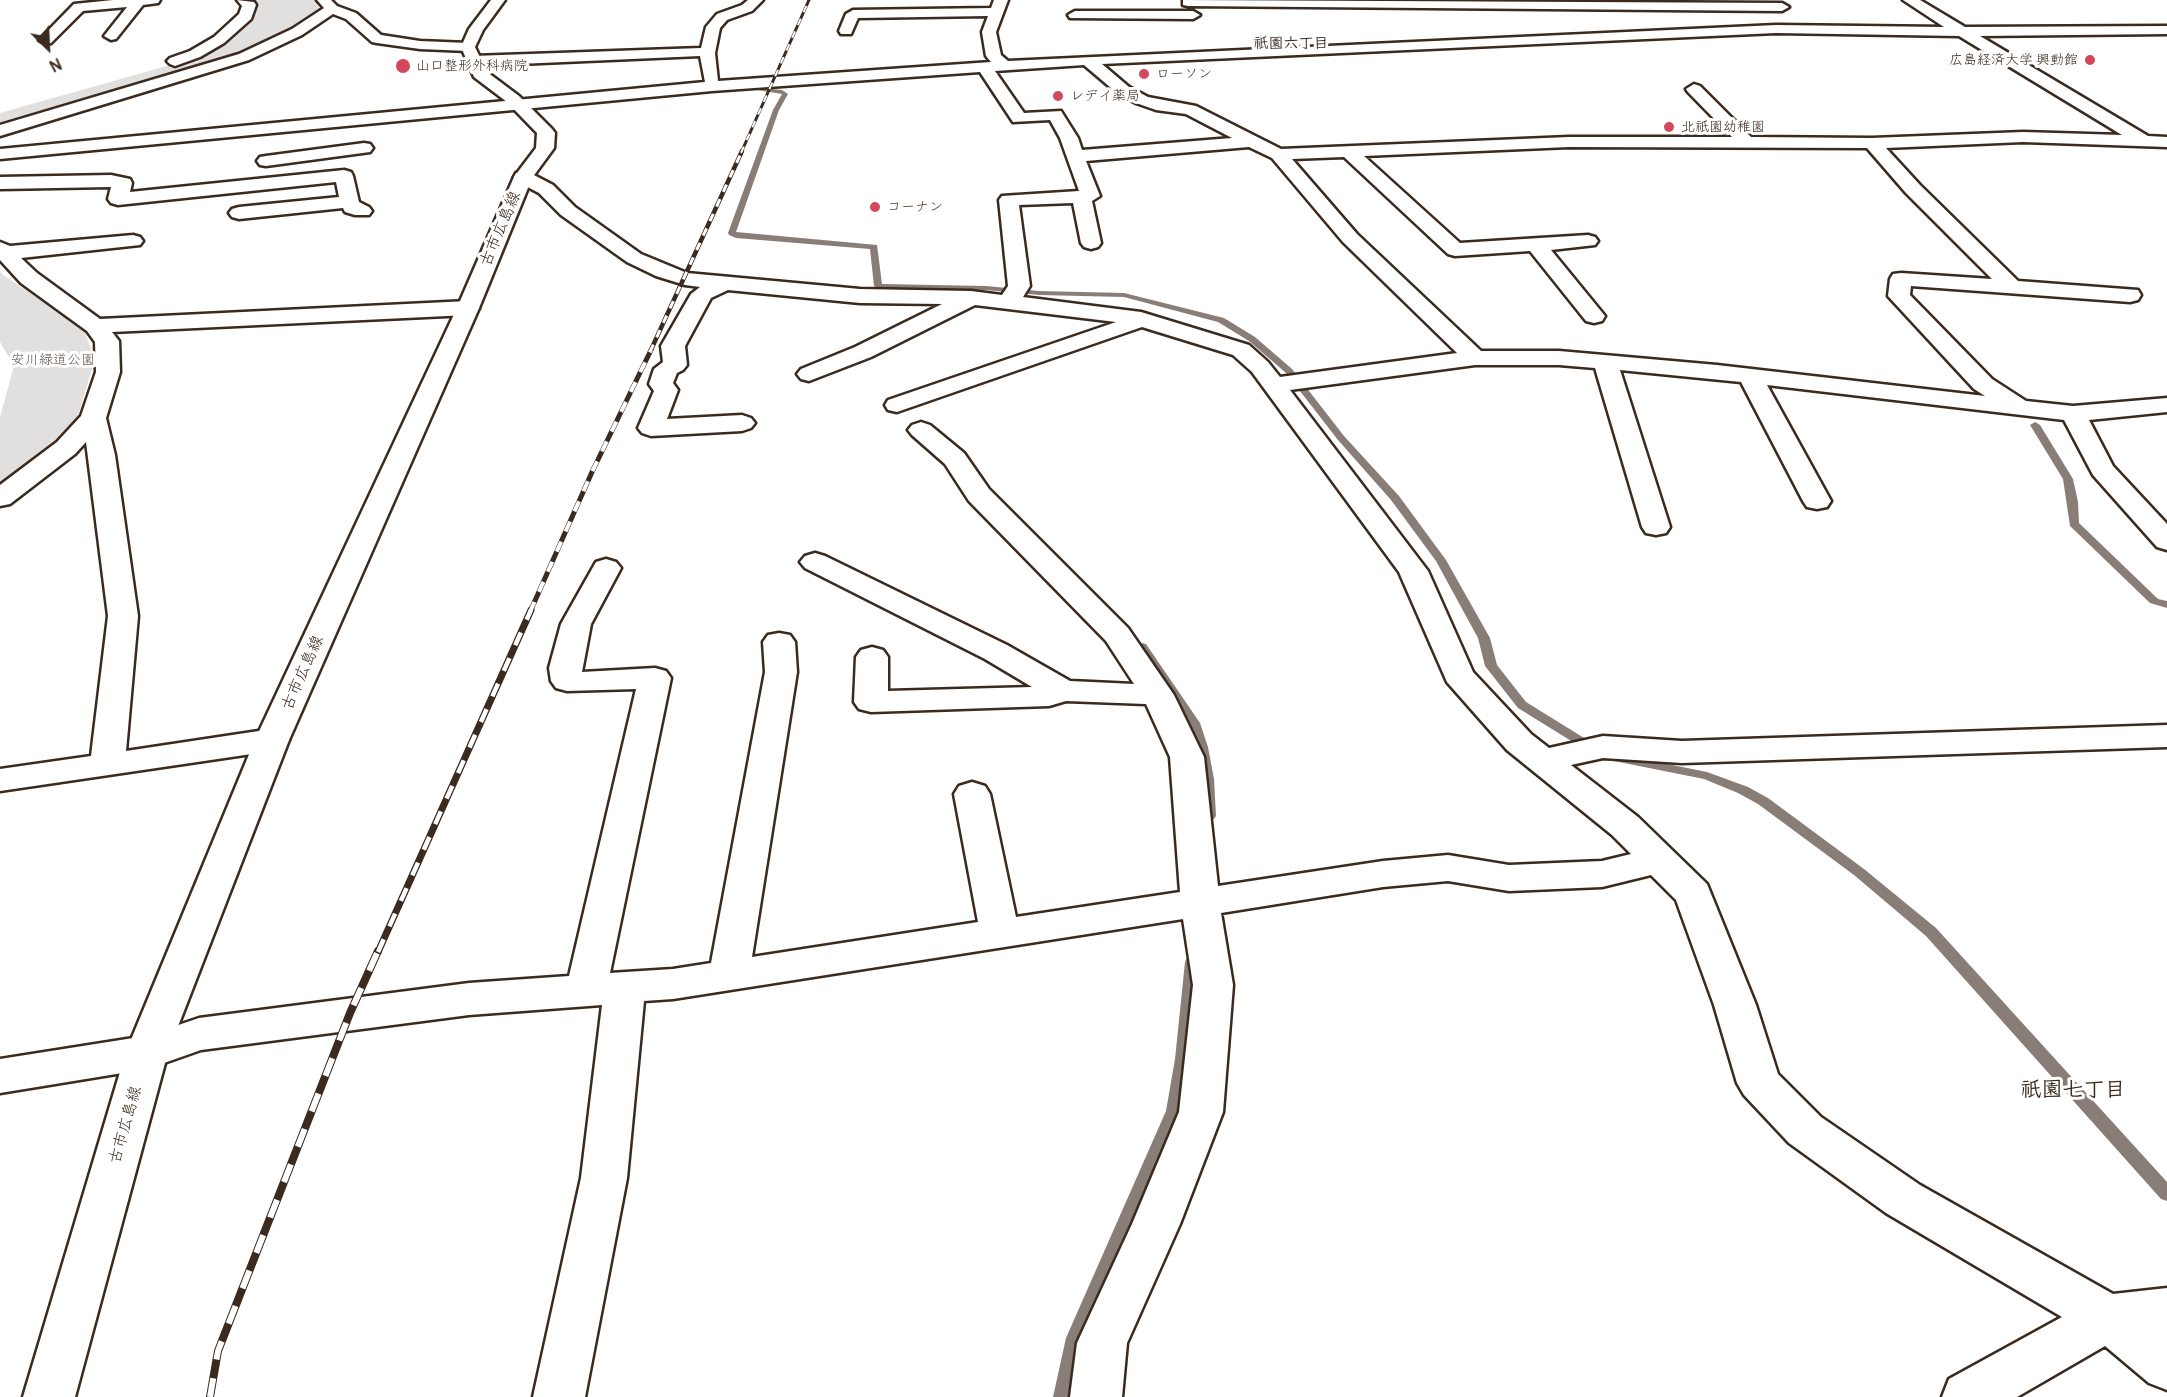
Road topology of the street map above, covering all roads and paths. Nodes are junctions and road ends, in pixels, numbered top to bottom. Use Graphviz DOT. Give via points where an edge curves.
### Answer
graph roads {
  1 [pos="155,0"];
  2 [pos="244,0"];
  3 [pos="498,0"];
  4 [pos="756,0"];
  5 [pos="1911,0"];
  6 [pos="139,2"];
  7 [pos="328,4"];
  8 [pos="999,6"];
  9 [pos="1190,6"];
  10 [pos="1792,7"];
  11 [pos="1896,8"];
  12 [pos="1925,9"];
  13 [pos="1075,15"];
  14 [pos="2167,30"];
  15 [pos="846,31"];
  16 [pos="1962,32"];
  17 [pos="111,36"];
  18 [pos="46,40"];
  19 [pos="697,52"];
  20 [pos="470,54"];
  21 [pos="1206,54"];
  22 [pos="1088,60"];
  23 [pos="159,66"];
  24 [pos="993,66"];
  25 [pos="712,86"];
  26 [pos="1694,89"];
  27 [pos="519,105"];
  28 [pos="341,122"];
  29 [pos="0,131"];
  30 [pos="1253,141"];
  31 [pos="2144,142"];
  32 [pos="2167,142"];
  33 [pos="1747,143"];
  34 [pos="1872,143"];
  35 [pos="1348,151"];
  36 [pos="0,153"];
  37 [pos="1278,154"];
  38 [pos="2167,155"];
  39 [pos="1076,156"];
  40 [pos="266,160"];
  41 [pos="523,177"];
  42 [pos="0,183"];
  43 [pos="247,186"];
  44 [pos="1081,196"];
  45 [pos="133,241"];
  46 [pos="1588,241"];
  47 [pos="1091,243"];
  48 [pos="1535,244"];
  49 [pos="1,250"];
  50 [pos="725,283"];
  51 [pos="2012,287"];
  52 [pos="2130,295"];
  53 [pos="971,298"];
  54 [pos="1009,302"];
  55 [pos="468,308"];
  56 [pos="1594,316"];
  57 [pos="1141,319"];
  58 [pos="95,326"];
  59 [pos="1475,358"];
  60 [pos="1605,362"];
  61 [pos="809,374"];
  62 [pos="1750,376"];
  63 [pos="1273,384"];
  64 [pos="897,405"];
  65 [pos="2167,405"];
  66 [pos="2020,408"];
  67 [pos="2073,414"];
  68 [pos="93,418"];
  69 [pos="742,423"];
  70 [pos="921,430"];
  71 [pos="0,498"];
  72 [pos="1817,501"];
  73 [pos="1656,527"];
  74 [pos="2167,541"];
  75 [pos="814,562"];
  76 [pos="606,568"];
  77 [pos="778,642"];
  78 [pos="872,657"];
  79 [pos="1063,691"];
  80 [pos="1158,694"];
  81 [pos="2167,736"];
  82 [pos="272,740"];
  83 [pos="1542,761"];
  84 [pos="107,764"];
  85 [pos="0,780"];
  86 [pos="972,794"];
  87 [pos="1659,860"];
  88 [pos="1200,902"];
  89 [pos="1000,933"];
  90 [pos="729,975"];
  91 [pos="605,990"];
  92 [pos="147,1052"];
  93 [pos="0,1076"];
  94 [pos="2167,1311"];
  95 [pos="2108,1318"];
  96 [pos="2167,1366"];
  97 [pos="49,1397"];
  98 [pos="559,1397"];
  99 [pos="1096,1397"];
  100 [pos="1968,1397"];
  1 -- 6 [label="street"];
  2 -- 23 [label="street" via="249,5 246,16 219,40 195,54"];
  3 -- 20 [label="street" via="476,29"];
  4 -- 25 [label="street" via="747,8 722,17 713,27 707,53"];
  5 -- 12 [label="street"];
  6 -- 17 [label="street"];
  6 -- 18 [label="street" via="79,7"];
  7 -- 20 [label="street" via="351,16 377,39"];
  7 -- 29 [label="street" via="297,32 244,57"];
  8 -- 15 [label="street" via="853,14"];
  8 -- 24 [label="street" via="989,32"];
  9 -- 10 [label="street"];
  9 -- 13 [label="street"];
  9 -- 21 [label="street" via="1196,34"];
  11 -- 12 [label="street"];
  12 -- 16 [label="street"];
  14 -- 16 [label="street"];
  16 -- 21 [label="street" via="1776,28"];
  16 -- 31 [label="street"];
  19 -- 20 [label="street"];
  20 -- 27 [label="street, 古市広島線" via="480,74"];
  21 -- 22 [label="street"];
  22 -- 24 [label="street"];
  22 -- 30 [label="street" via="1123,90 1142,100 1190,110"];
  24 -- 25 [label="street"];
  24 -- 39 [label="street" via="1019,118 1055,115"];
  25 -- 27 [label="street"];
  26 -- 33 [label="street"];
  27 -- 28 [label="street"];
  27 -- 41 [label="street, 古市広島線" via="546,133 545,148"];
  28 -- 36 [label="street"];
  28 -- 40 [label="street" via="365,152"];
  30 -- 37 [label="street"];
  30 -- 39 [label="street"];
  31 -- 32 [label="street"];
  31 -- 34 [label="street" via="2023,137"];
  31 -- 38 [label="street"];
  33 -- 34 [label="street"];
  33 -- 35 [label="street" via="1569,142"];
  34 -- 51 [label="street"];
  35 -- 37 [label="street"];
  35 -- 48 [label="street" via="1455,250"];
  37 -- 59 [label="street" via="1350,238"];
  39 -- 44 [label="street" via="1090,196"];
  41 -- 50 [label="street" via="546,189 568,212 634,258 685,279"];
  41 -- 55 [label="street, 古市広島線"];
  42 -- 43 [label="street" via="111,181 123,183 118,199"];
  43 -- 43 [label="street" via="237,221 355,206 344,176"];
  44 -- 47 [label="street"];
  44 -- 54 [label="street" via="1009,200 1019,286"];
  45 -- 49 [label="street"];
  46 -- 48 [label="street"];
  48 -- 56 [label="street"];
  49 -- 58 [label="street" via="29,278"];
  50 -- 53 [label="street" via="860,296"];
  50 -- 69 [label="street" via="702,294 673,346 675,365 666,369 661,384 666,390 651,428"];
  51 -- 52 [label="street"];
  51 -- 66 [label="street" via="1901,279 1899,296 1983,384"];
  53 -- 54 [label="street"];
  53 -- 61 [label="street" via="863,352"];
  54 -- 57 [label="street"];
  55 -- 58 [label="street"];
  55 -- 82 [label="street, 古市広島線"];
  57 -- 63 [label="street" via="1241,350"];
  57 -- 64 [label="street"];
  58 -- 68 [label="street" via="107,341 108,372"];
  59 -- 60 [label="street"];
  59 -- 63 [label="street"];
  60 -- 62 [label="street"];
  60 -- 73 [label="street"];
  62 -- 66 [label="street"];
  62 -- 72 [label="street"];
  63 -- 83 [label="street" via="1413,571 1458,675 1519,742"];
  65 -- 67 [label="street"];
  66 -- 67 [label="street"];
  67 -- 74 [label="street" via="2102,468"];
  68 -- 71 [label="street" via="66,448"];
  68 -- 84 [label="street" via="102,456 123,616"];
  70 -- 80 [label="street" via="955,459 979,495 1117,635"];
  75 -- 79 [label="street" via="996,652"];
  76 -- 91 [label="street" via="576,624 565,669 567,681 655,678"];
  77 -- 90 [label="street" via="781,672"];
  78 -- 79 [label="street" via="871,702 1049,696"];
  79 -- 80 [label="street"];
  80 -- 88 [label="street" via="1187,757"];
  81 -- 83 [label="street" via="1682,752 1603,747"];
  82 -- 84 [label="street"];
  82 -- 92 [label="street, 古市広島線"];
  83 -- 87 [label="street" via="1625,826"];
  84 -- 85 [label="street"];
  86 -- 89 [label="street"];
  87 -- 88 [label="street" via="1602,874 1509,878 1448,868 1383,873"];
  87 -- 95 [label="street" via="1693,894 1735,1005 1759,1083 1805,1130 1903,1199"];
  88 -- 89 [label="street"];
  88 -- 99 [label="street" via="1213,985 1201,1112 1102,1343"];
  89 -- 90 [label="street"];
  90 -- 91 [label="street"];
  91 -- 92 [label="street" via="469,999 234,1029 200,1034"];
  91 -- 98 [label="street" via="604,1178"];
  92 -- 93 [label="street"];
  92 -- 97 [label="street, 古市広島線"];
  94 -- 95 [label="street"];
  95 -- 96 [label="street"];
  95 -- 100 [label="street"];
}
